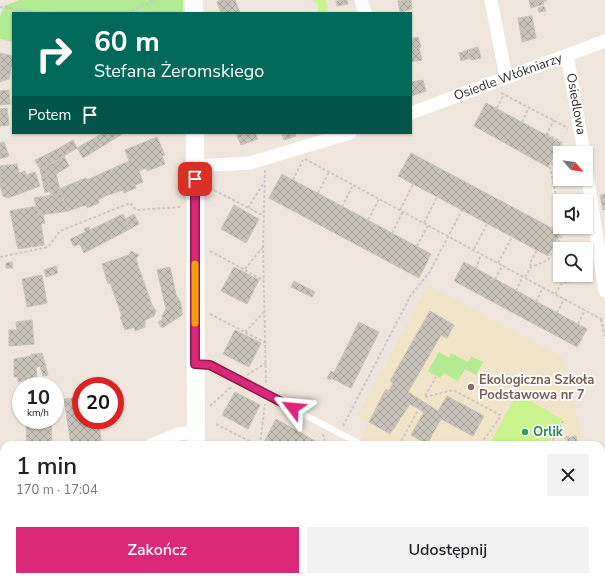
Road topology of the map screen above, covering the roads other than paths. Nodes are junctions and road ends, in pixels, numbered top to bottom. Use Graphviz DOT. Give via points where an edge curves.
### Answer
graph roads {
  1 [pos="194,0"];
  2 [pos="361,0"];
  3 [pos="491,0"];
  4 [pos="194,12"];
  5 [pos="365,12"];
  6 [pos="605,41"];
  7 [pos="567,55"];
  8 [pos="506,78"];
  9 [pos="412,113"];
  10 [pos="195,134"];
  11 [pos="347,134"];
  12 [pos="583,146"];
  13 [pos="195,166"];
  14 [pos="589,186"];
  15 [pos="605,291"];
  16 [pos="195,364"];
  17 [pos="196,438"];
  18 [pos="161,441"];
  19 [pos="354,441"];
  1 -- 4 [label="street"];
  2 -- 5 [label="street"];
  3 -- 8 [label="street"];
  6 -- 7 [label="street, Osiedle Włókniarzy"];
  7 -- 8 [label="street, Osiedle Włókniarzy"];
  7 -- 12 [label="street, Osiedlowa"];
  8 -- 9 [label="street, Osiedle Włókniarzy"];
  10 -- 13 [label="street"];
  11 -- 13 [label="street" via="250,163"];
  13 -- 16 [label="street"];
  14 -- 15 [label="street"];
  16 -- 17 [label="street"];
  16 -- 19 [label="lane" via="210,365"];
  17 -- 18 [label="street" via="178,434"];
}
